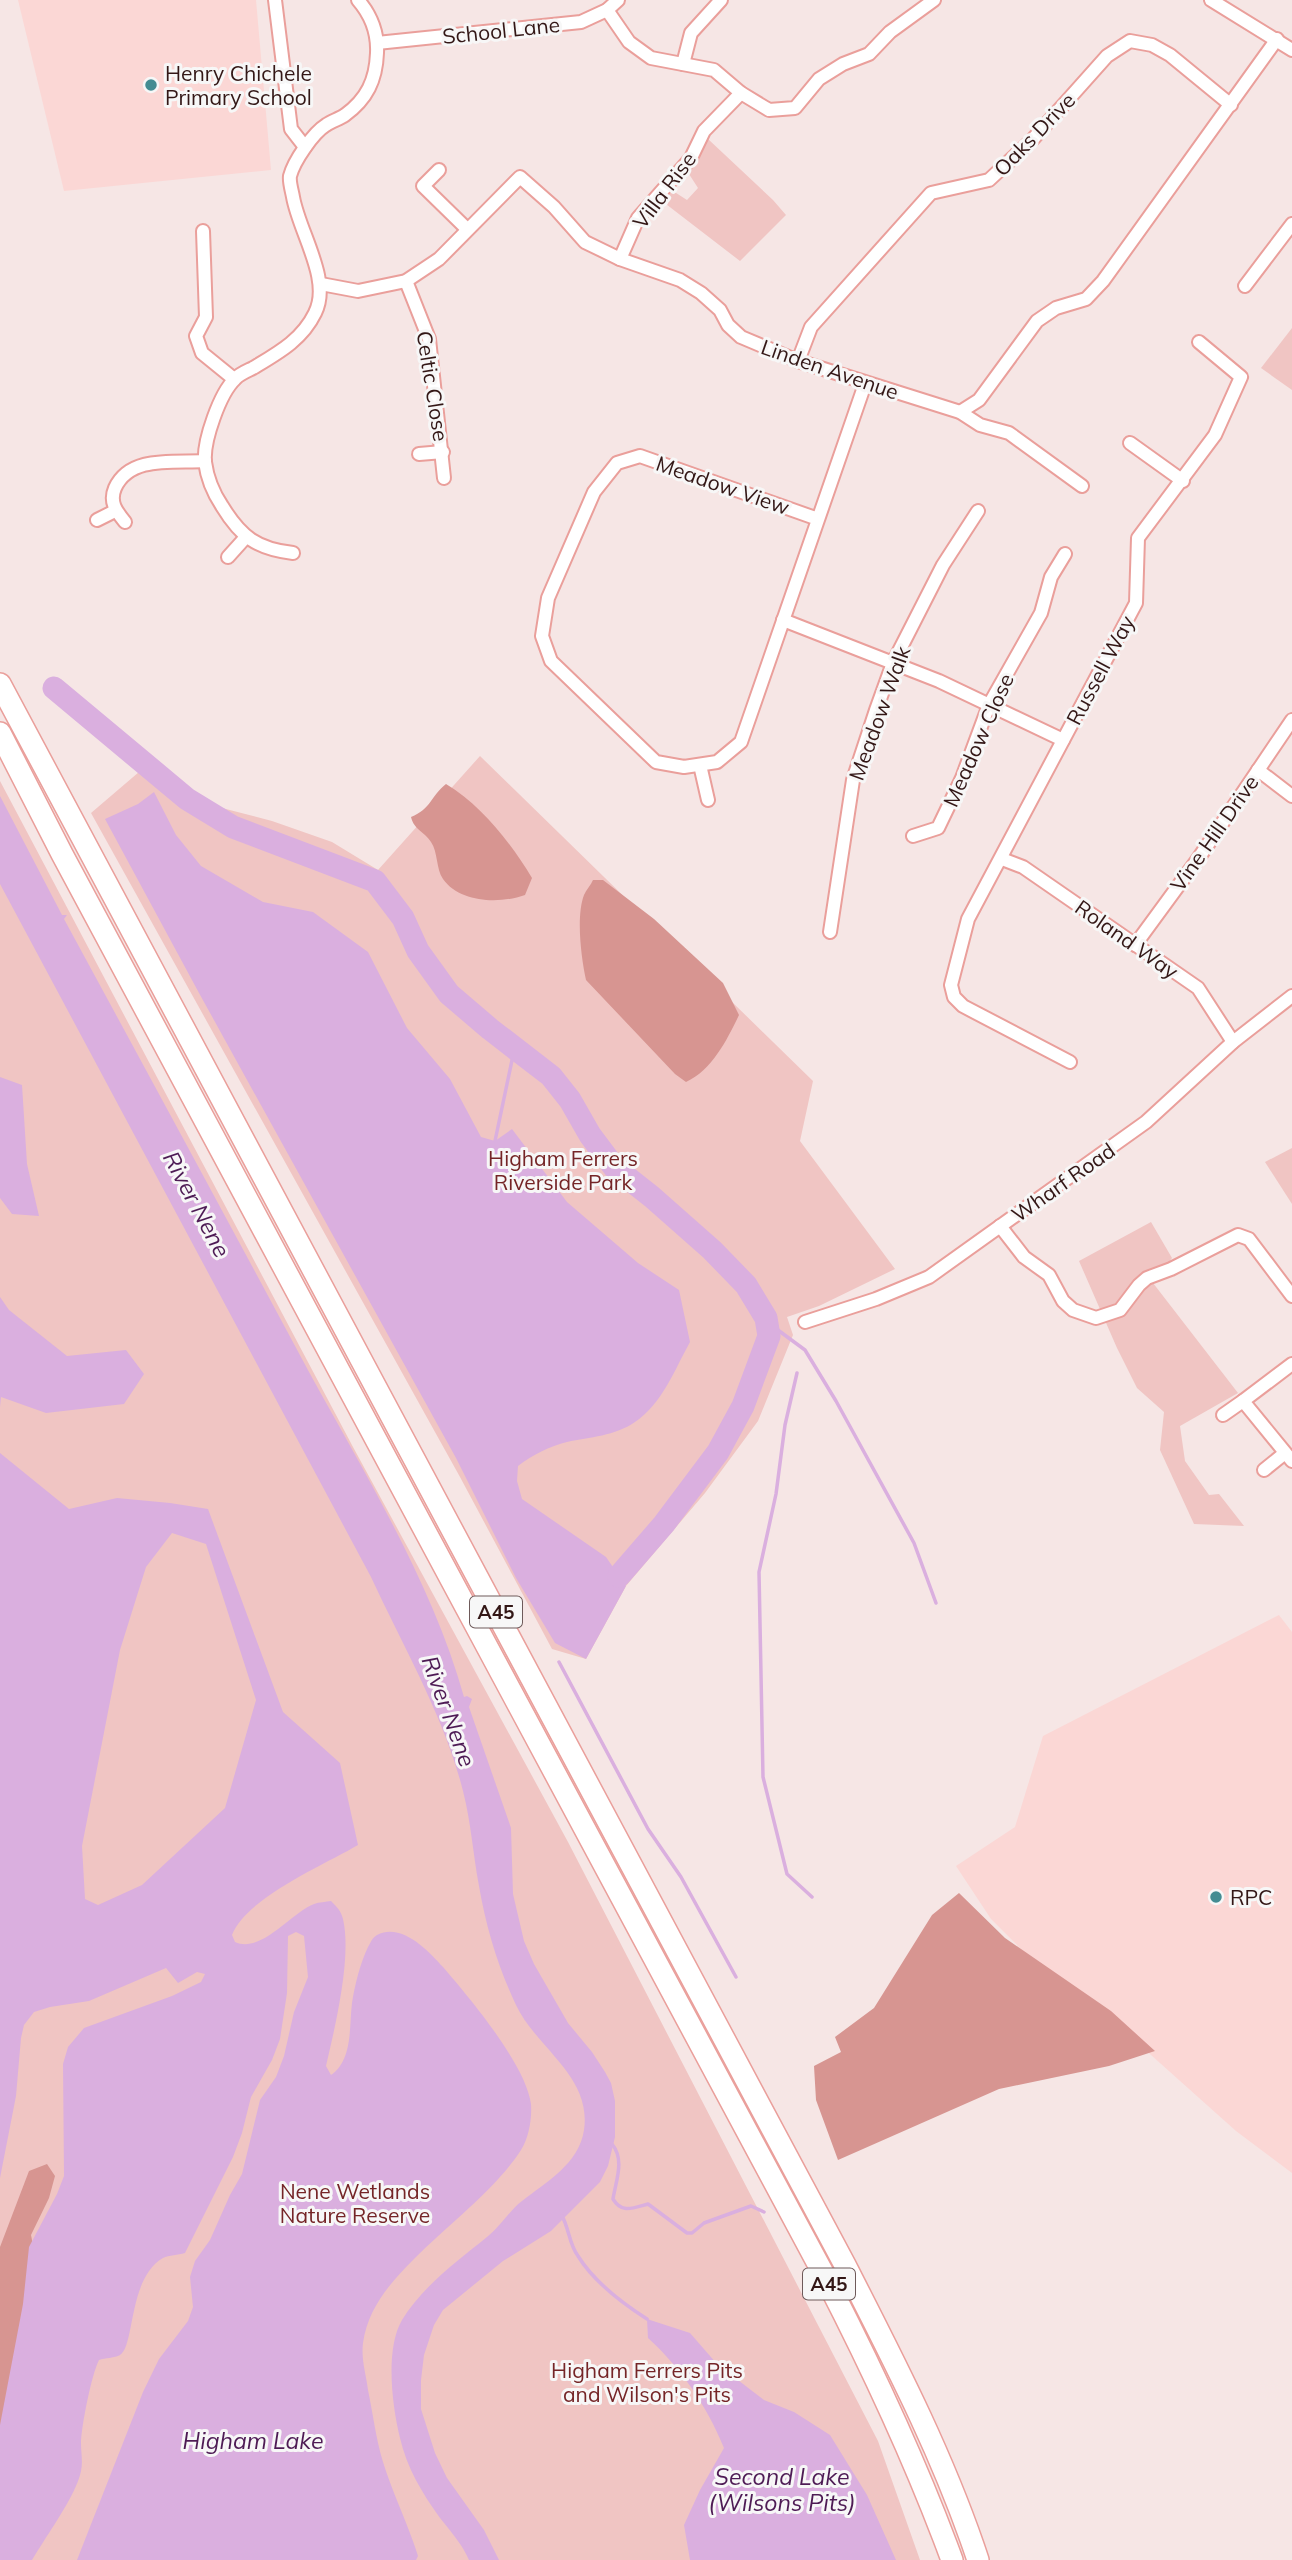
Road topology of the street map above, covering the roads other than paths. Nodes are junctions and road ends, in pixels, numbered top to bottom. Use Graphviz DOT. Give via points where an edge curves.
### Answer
graph roads {
  1 [pos="275,0"];
  2 [pos="358,0"];
  3 [pos="618,0"];
  4 [pos="721,0"];
  5 [pos="1211,0"];
  6 [pos="926,2"];
  7 [pos="607,10"];
  8 [pos="1277,39"];
  9 [pos="377,43"];
  10 [pos="1292,50"];
  11 [pos="683,64"];
  12 [pos="741,93"];
  13 [pos="1231,105"];
  14 [pos="305,147"];
  15 [pos="439,170"];
  16 [pos="1292,224"];
  17 [pos="467,229"];
  18 [pos="203,231"];
  19 [pos="620,258"];
  20 [pos="406,281"];
  21 [pos="321,284"];
  22 [pos="1245,286"];
  23 [pos="1199,342"];
  24 [pos="798,361"];
  25 [pos="234,379"];
  26 [pos="864,384"];
  27 [pos="960,412"];
  28 [pos="1130,443"];
  29 [pos="443,452"];
  30 [pos="419,454"];
  31 [pos="205,461"];
  32 [pos="444,478"];
  33 [pos="1183,481"];
  34 [pos="1082,486"];
  35 [pos="115,510"];
  36 [pos="978,511"];
  37 [pos="818,519"];
  38 [pos="97,520"];
  39 [pos="125,523"];
  40 [pos="246,537"];
  41 [pos="293,553"];
  42 [pos="1065,554"];
  43 [pos="228,557"];
  44 [pos="783,620"];
  45 [pos="893,663"];
  46 [pos="0,684"];
  47 [pos="989,705"];
  48 [pos="1292,720"];
  49 [pos="0,733"];
  50 [pos="1063,740"];
  51 [pos="700,765"];
  52 [pos="1258,770"];
  53 [pos="1292,796"];
  54 [pos="708,800"];
  55 [pos="913,836"];
  56 [pos="1002,859"];
  57 [pos="830,932"];
  58 [pos="1135,944"];
  59 [pos="1292,996"];
  60 [pos="1233,1042"];
  61 [pos="1070,1062"];
  62 [pos="1000,1226"];
  63 [pos="1292,1296"];
  64 [pos="805,1322"];
  65 [pos="1292,1364"];
  66 [pos="1243,1401"];
  67 [pos="1223,1415"];
  68 [pos="1289,1457"];
  69 [pos="1264,1470"];
  70 [pos="953,2560"];
  71 [pos="978,2560"];
  1 -- 14 [label="street" via="291,129"];
  2 -- 9 [label="street" via="370,13"];
  3 -- 7 [label="street, School Lane"];
  4 -- 11 [label="street" via="691,33"];
  5 -- 8 [label="street"];
  6 -- 12 [label="street" via="869,54 820,79 795,108 769,110"];
  7 -- 9 [label="street, School Lane" via="581,22"];
  7 -- 11 [label="street" via="629,41 650,58"];
  8 -- 10 [label="street"];
  8 -- 13 [label="street"];
  9 -- 14 [label="street" via="377,68 366,96 343,117 324,126"];
  11 -- 12 [label="street" via="714,70"];
  12 -- 19 [label="street, Villa Rise" via="704,131 691,158 638,218"];
  13 -- 24 [label="street, Oaks Drive" via="1170,55 1130,41 1107,56 1033,139 989,180 931,193 811,327"];
  13 -- 27 [label="street" via="1103,281 1086,299 1056,308 1037,321 979,400"];
  14 -- 21 [label="street" via="290,178 295,211"];
  15 -- 17 [label="street" via="423,186"];
  16 -- 22 [label="street"];
  17 -- 19 [label="street, Linden Avenue" via="520,177 585,243"];
  17 -- 20 [label="street, Linden Avenue" via="439,258"];
  18 -- 25 [label="street" via="206,317 196,336 202,353"];
  19 -- 24 [label="street, Linden Avenue" via="681,280 720,310 741,337"];
  20 -- 21 [label="street, Linden Avenue" via="358,291"];
  20 -- 29 [label="street, Celtic Close" via="429,339"];
  21 -- 25 [label="street" via="317,310 303,333"];
  23 -- 33 [label="street, Russell Way" via="1241,377 1215,435"];
  24 -- 26 [label="street, Linden Avenue"];
  25 -- 31 [label="street" via="218,406"];
  26 -- 27 [label="street, Linden Avenue"];
  26 -- 37 [label="street, Meadow View"];
  27 -- 34 [label="street, Linden Avenue" via="980,425 1009,433"];
  28 -- 33 [label="street"];
  29 -- 30 [label="street, Celtic Close"];
  29 -- 32 [label="street, Celtic Close"];
  31 -- 35 [label="street" via="141,464 120,477 111,497"];
  31 -- 40 [label="street" via="215,495"];
  33 -- 50 [label="street, Russell Way" via="1138,538 1136,603"];
  35 -- 38 [label="street"];
  35 -- 39 [label="street"];
  36 -- 45 [label="street, Meadow Walk" via="943,565"];
  37 -- 44 [label="street, Meadow View"];
  37 -- 51 [label="street, Meadow View" via="640,456 617,463 594,492 548,598 542,636 551,661 656,762"];
  40 -- 41 [label="street" via="269,550"];
  40 -- 43 [label="street"];
  42 -- 47 [label="street, Meadow Close" via="1051,577 1041,613"];
  44 -- 45 [label="street"];
  44 -- 51 [label="street, Meadow View" via="741,742 717,762"];
  45 -- 47 [label="street"];
  45 -- 57 [label="street, Meadow Walk" via="853,780"];
  46 -- 71 [label="highway, A45" via="845,2265 905,2382"];
  47 -- 50 [label="street"];
  47 -- 55 [label="street, Meadow Close" via="938,828"];
  48 -- 52 [label="street, Vine Hill Drive"];
  49 -- 70 [label="highway, A45" via="824,2275 927,2491"];
  50 -- 56 [label="street, Russell Way"];
  51 -- 54 [label="street"];
  52 -- 53 [label="street"];
  52 -- 58 [label="street, Vine Hill Drive"];
  56 -- 58 [label="street, Roland Way" via="1023,867"];
  56 -- 61 [label="street, Russell Way" via="968,919 951,985 954,997"];
  58 -- 60 [label="street, Roland Way" via="1198,988"];
  59 -- 60 [label="street, Wharf Road"];
  60 -- 62 [label="street, Wharf Road" via="1146,1122"];
  62 -- 63 [label="street" via="1024,1257 1049,1275 1062,1301 1096,1318 1120,1310 1147,1278 1238,1235 1249,1239"];
  62 -- 64 [label="street, Wharf Road" via="929,1278"];
  65 -- 66 [label="street"];
  66 -- 67 [label="street"];
  66 -- 68 [label="street"];
  68 -- 69 [label="street"];
}
